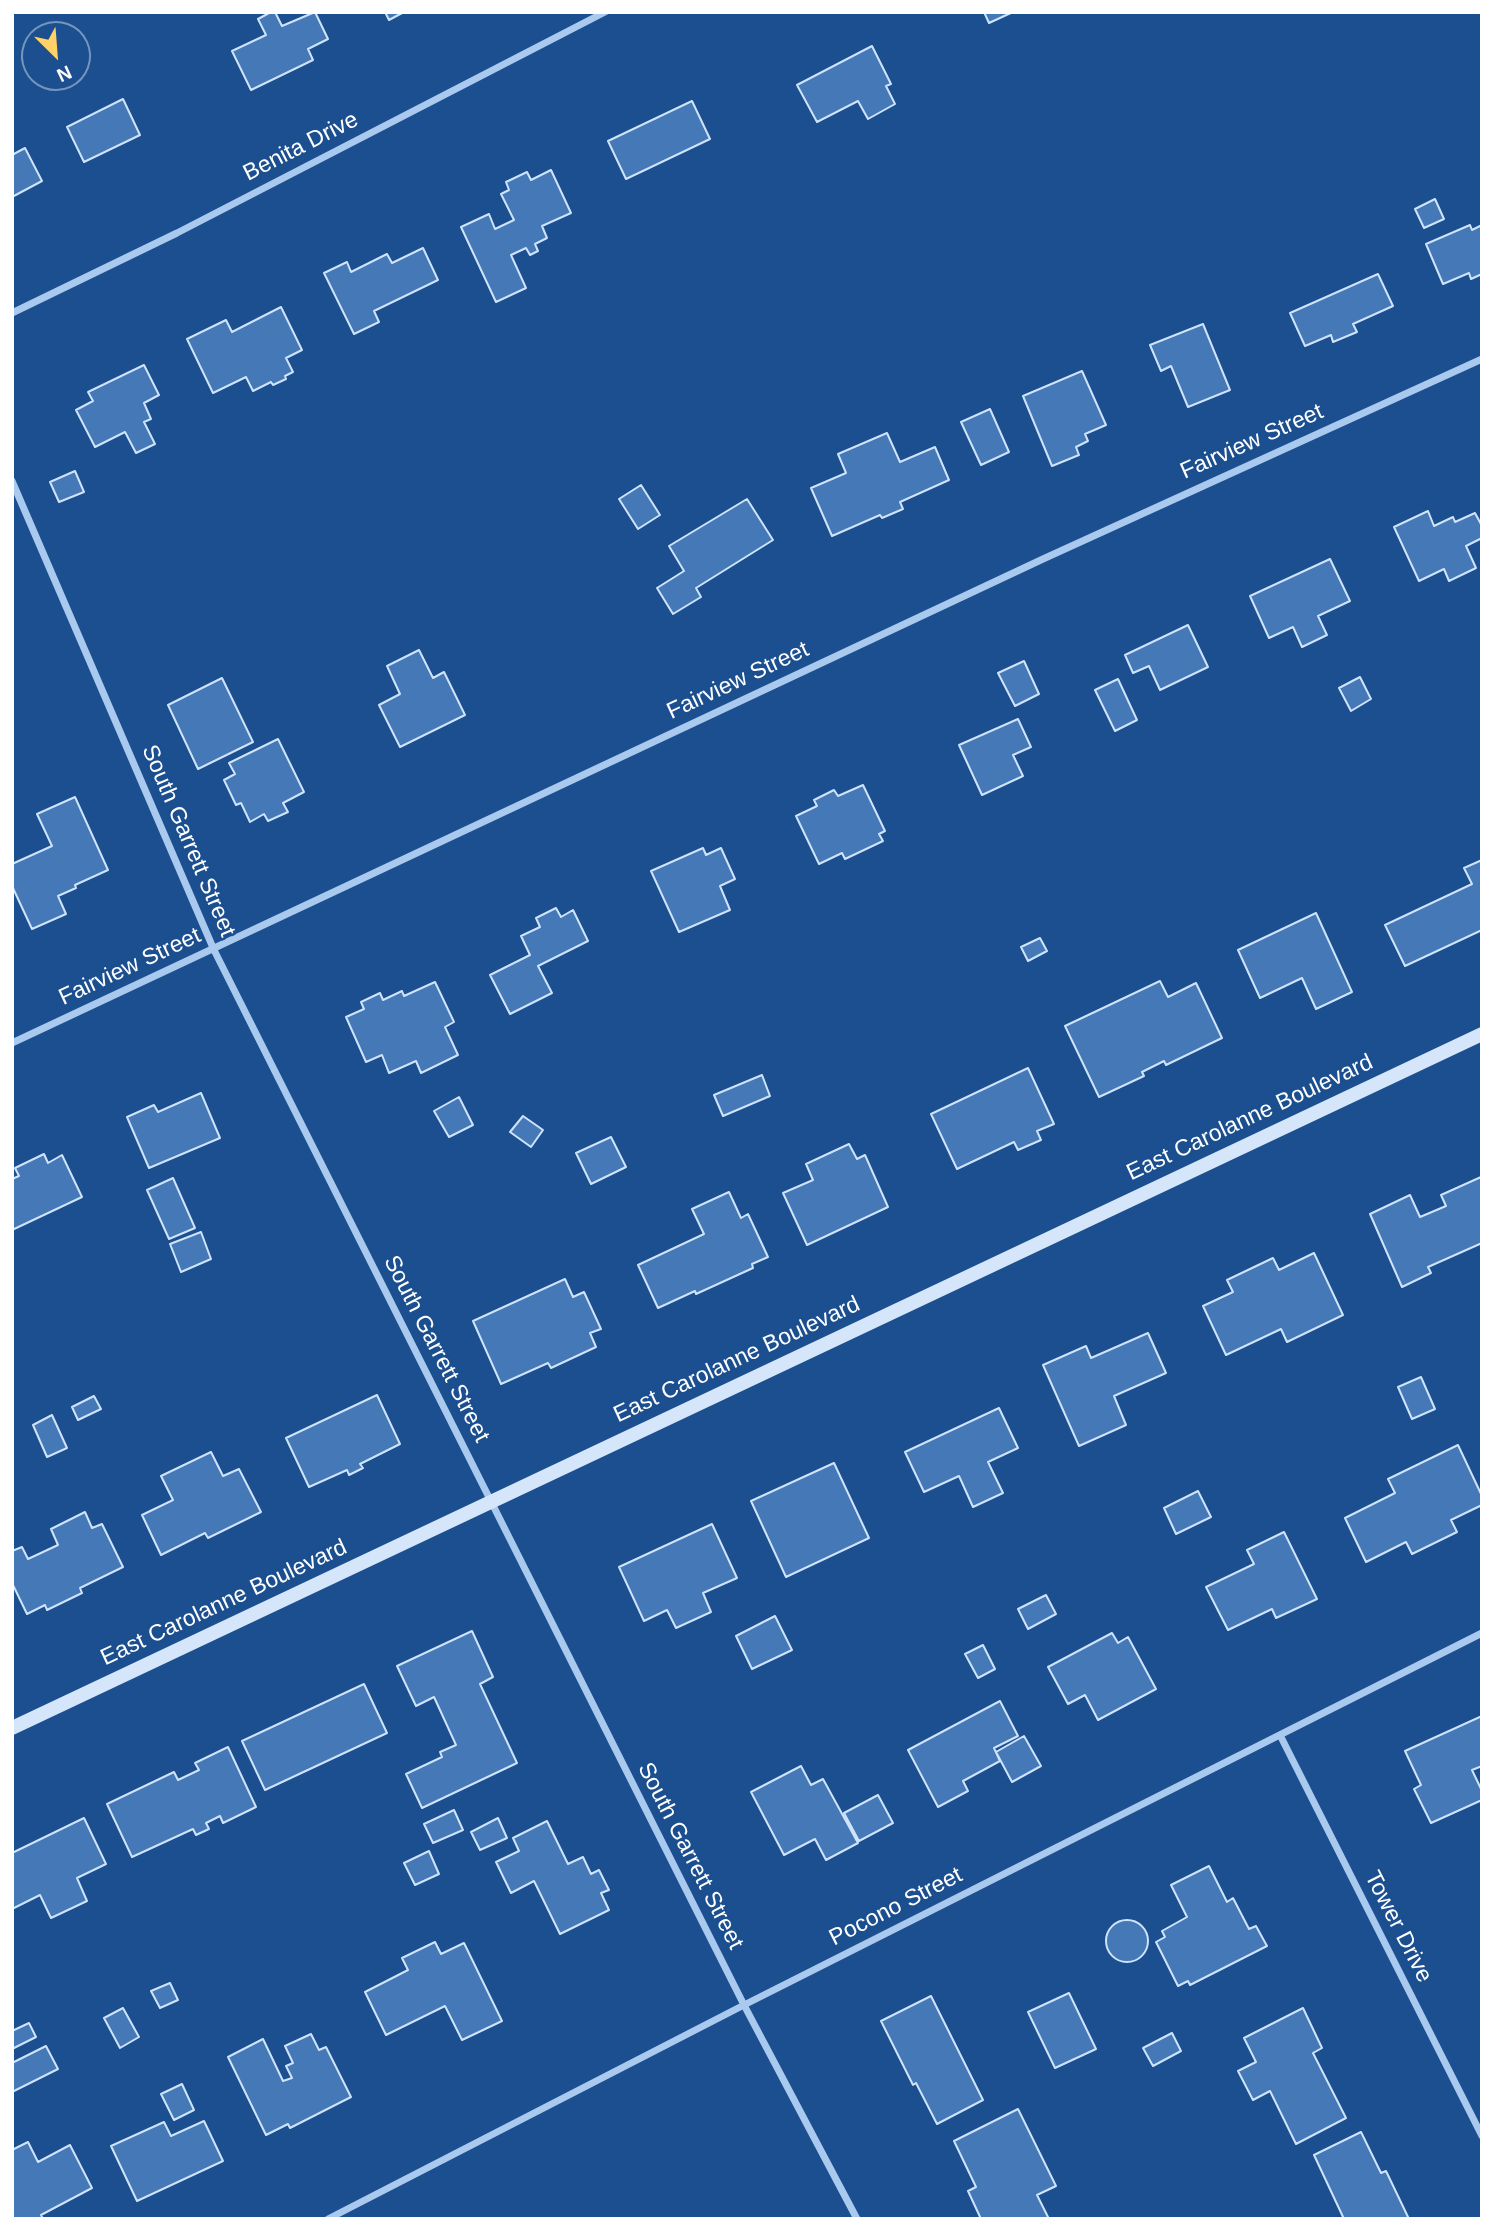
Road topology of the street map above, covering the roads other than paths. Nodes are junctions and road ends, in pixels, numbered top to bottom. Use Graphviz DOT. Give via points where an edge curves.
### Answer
graph roads {
  1 [pos="605,12"];
  2 [pos="12,313"];
  3 [pos="1482,359"];
  4 [pos="12,481"];
  5 [pos="214,950"];
  6 [pos="1482,1034"];
  7 [pos="12,1043"];
  8 [pos="491,1501"];
  9 [pos="1482,1633"];
  10 [pos="12,1728"];
  11 [pos="1280,1735"];
  12 [pos="744,2006"];
  13 [pos="1482,2136"];
  14 [pos="328,2219"];
  15 [pos="857,2219"];
  1 -- 2 [label="street, Benita Drive"];
  3 -- 5 [label="street, Fairview Street" via="1042,559"];
  4 -- 5 [label="street, South Garrett Street"];
  5 -- 7 [label="street, Fairview Street"];
  5 -- 8 [label="street, South Garrett Street"];
  6 -- 8 [label="street, East Carolanne Boulevard"];
  8 -- 10 [label="street, East Carolanne Boulevard"];
  8 -- 12 [label="street, South Garrett Street"];
  9 -- 11 [label="street, Pocono Street"];
  11 -- 12 [label="street, Pocono Street"];
  11 -- 13 [label="street, Tower Drive"];
  12 -- 14 [label="street, Pocono Street"];
  12 -- 15 [label="street, South Garrett Street"];
}
